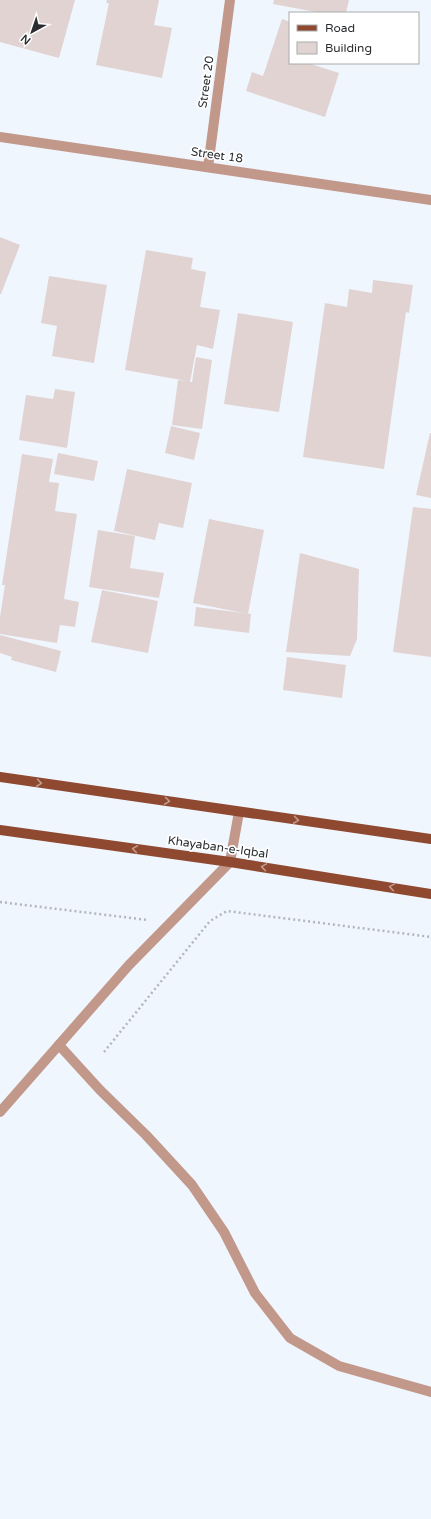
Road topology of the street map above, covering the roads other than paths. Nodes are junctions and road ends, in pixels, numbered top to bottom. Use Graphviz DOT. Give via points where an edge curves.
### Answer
graph roads {
  1 [pos="230,0"];
  2 [pos="0,137"];
  3 [pos="208,167"];
  4 [pos="431,200"];
  5 [pos="0,777"];
  6 [pos="239,812"];
  7 [pos="0,830"];
  8 [pos="431,839"];
  9 [pos="230,862"];
  10 [pos="431,894"];
  11 [pos="59,1045"];
  12 [pos="0,1112"];
  13 [pos="431,1392"];
  1 -- 3 [label="street, Street 20"];
  2 -- 3 [label="street, Street 18"];
  3 -- 4 [label="street, Street 18"];
  5 -- 6 [label="main road, one-way"];
  6 -- 8 [label="main road, one-way"];
  6 -- 9 [label="street"];
  9 -- 7 [label="main road, Khayaban-e-Iqbal, one-way"];
  10 -- 9 [label="main road, Khayaban-e-Iqbal, one-way"];
  9 -- 11 [label="street" via="129,965"];
  11 -- 12 [label="street"];
  11 -- 13 [label="street" via="192,1186 224,1232 255,1294 290,1338 339,1366"];
}
